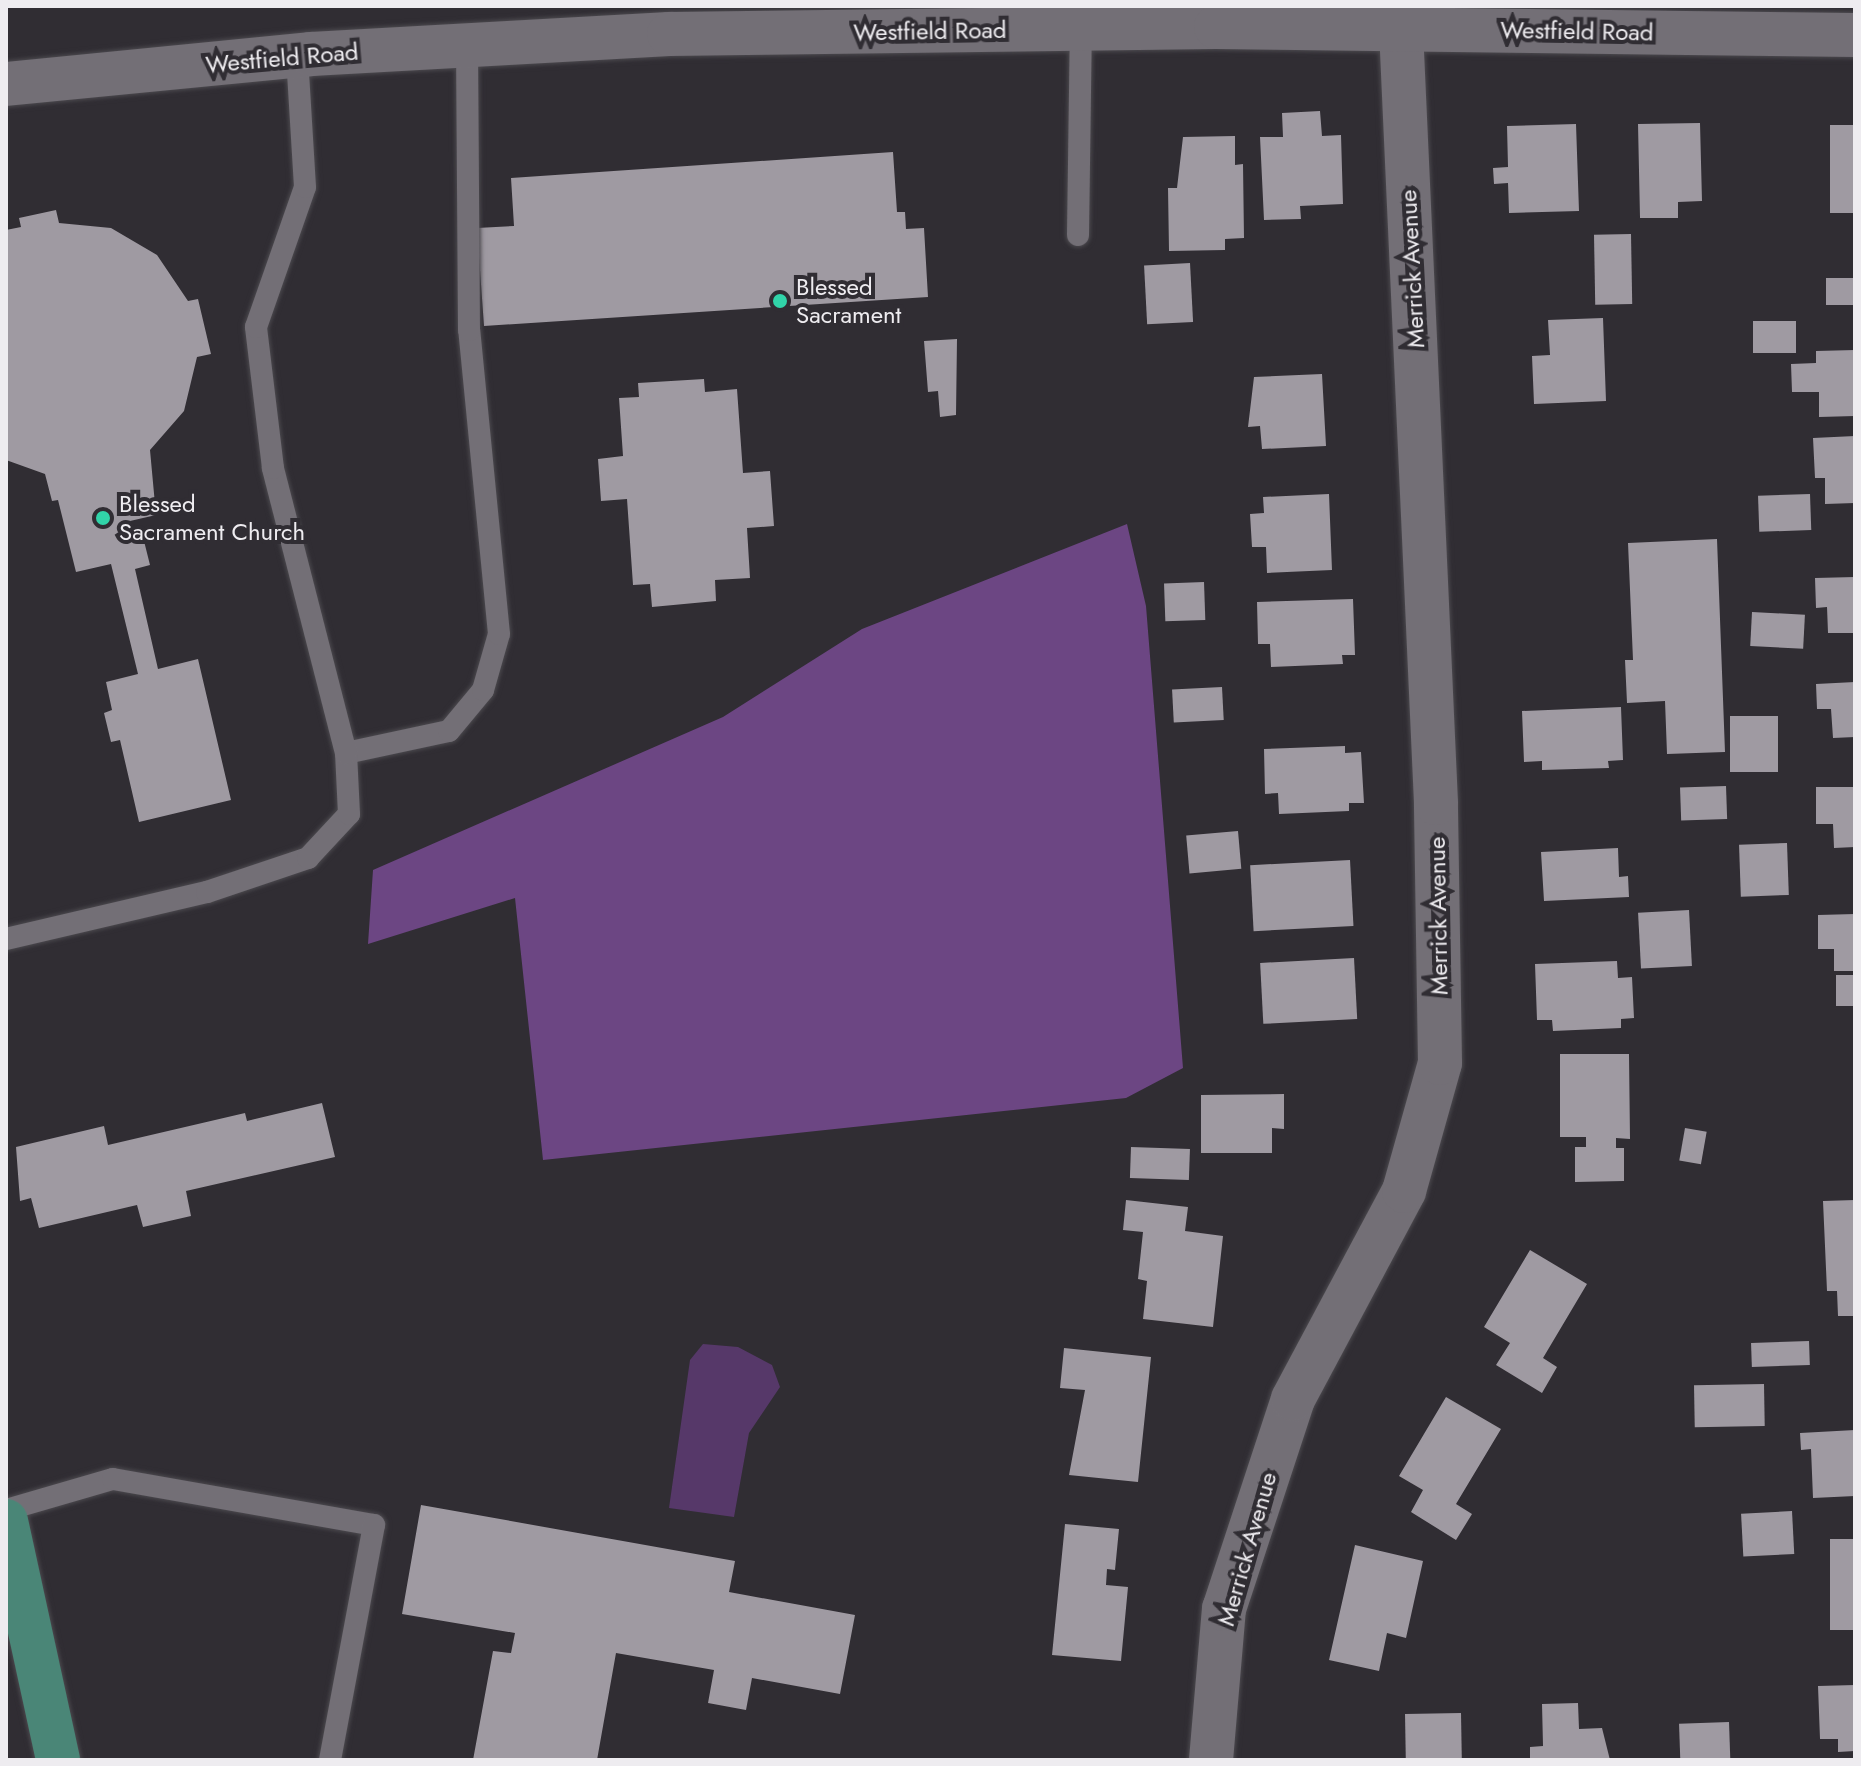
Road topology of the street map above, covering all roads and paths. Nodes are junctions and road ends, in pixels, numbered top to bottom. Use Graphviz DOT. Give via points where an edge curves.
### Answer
graph roads {
  1 [pos="1528,18"];
  2 [pos="1081,29"];
  3 [pos="1401,29"];
  4 [pos="1855,35"];
  5 [pos="467,46"];
  6 [pos="297,56"];
  7 [pos="6,84"];
  8 [pos="1078,235"];
  9 [pos="346,753"];
  10 [pos="6,939"];
  11 [pos="7,1528"];
  12 [pos="58,1760"];
  13 [pos="330,1760"];
  14 [pos="1211,1760"];
  1 -- 3 [label="main road, Westfield Road"];
  1 -- 4 [label="main road, Westfield Road"];
  2 -- 3 [label="main road, Westfield Road"];
  2 -- 5 [label="main road, Westfield Road" via="669,34"];
  2 -- 8 [label="lane"];
  3 -- 14 [label="main road, Merrick Avenue" via="1436,803 1440,1063 1404,1191 1293,1399 1224,1609"];
  5 -- 6 [label="main road, Westfield Road"];
  5 -- 9 [label="lane" via="469,330 499,634 483,690 449,731"];
  6 -- 7 [label="main road, Westfield Road"];
  6 -- 9 [label="lane" via="305,187 256,327 273,468"];
  9 -- 10 [label="lane" via="349,814 308,858 207,892"];
  11 -- 12 [label="main road"];
  11 -- 13 [label="lane" via="113,1479 374,1525"];
}
